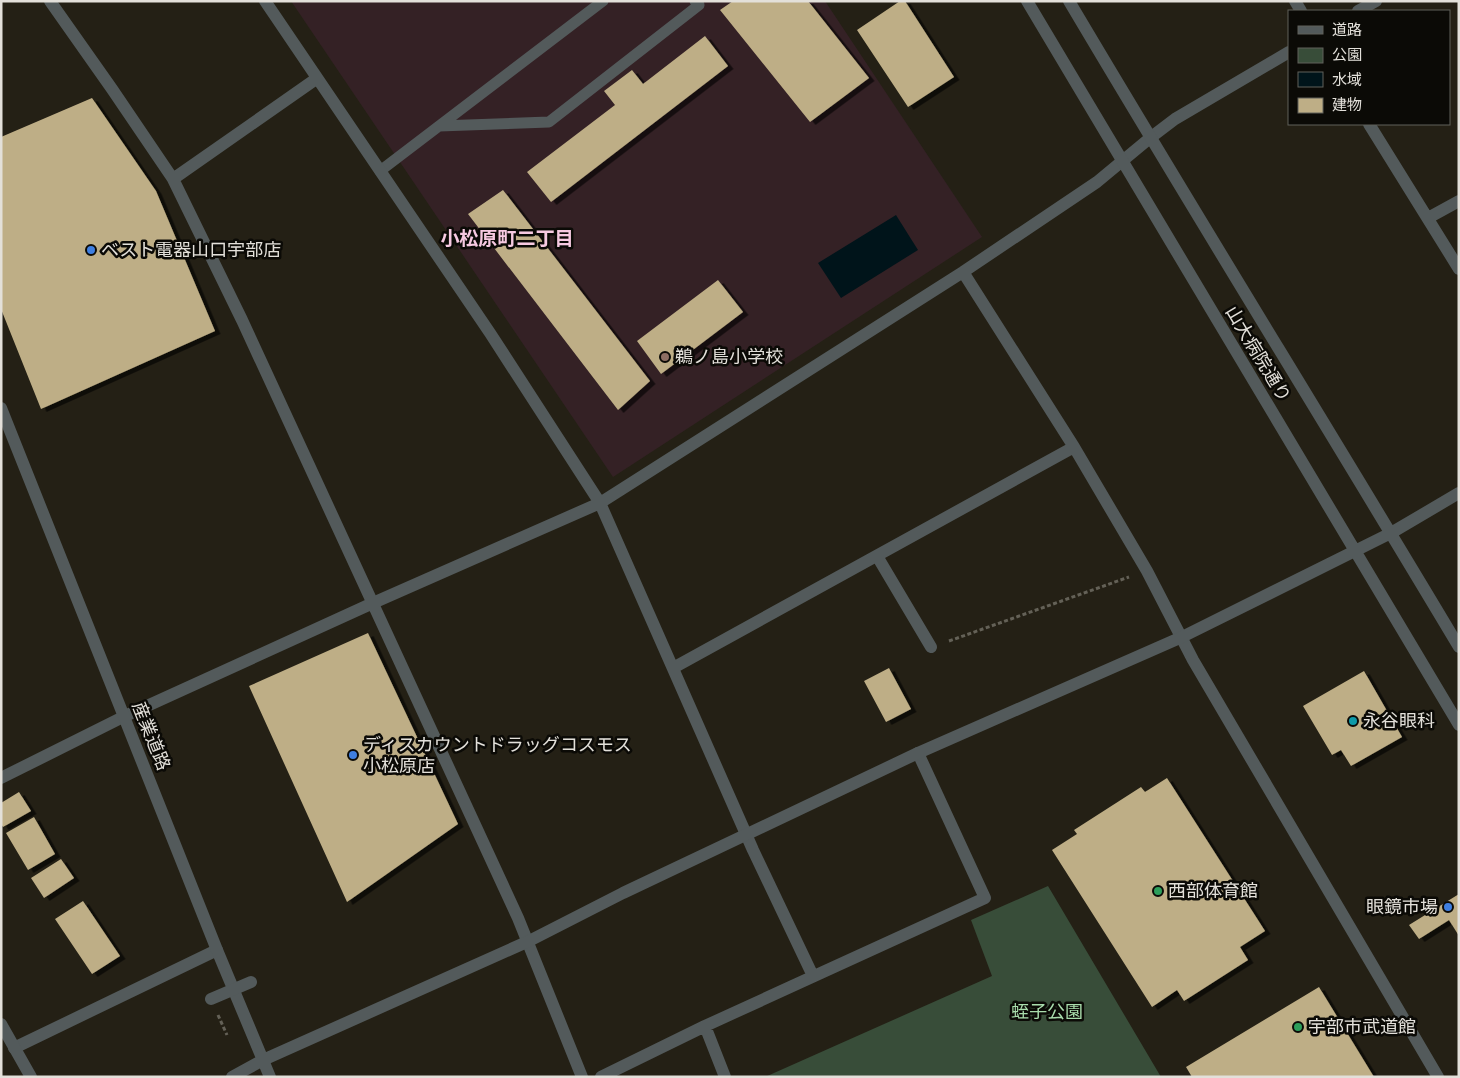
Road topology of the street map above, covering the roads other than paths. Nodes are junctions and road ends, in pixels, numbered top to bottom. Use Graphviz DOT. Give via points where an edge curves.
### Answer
graph roads {
  1 [pos="50,1"];
  2 [pos="265,1"];
  3 [pos="603,1"];
  4 [pos="696,1"];
  5 [pos="1027,1"];
  6 [pos="1069,1"];
  7 [pos="1376,1"];
  8 [pos="1360,10"];
  9 [pos="1288,53"];
  10 [pos="316,78"];
  11 [pos="1370,125"];
  12 [pos="439,126"];
  13 [pos="1150,138"];
  14 [pos="1122,160"];
  15 [pos="380,171"];
  16 [pos="173,180"];
  17 [pos="1459,201"];
  18 [pos="1428,218"];
  19 [pos="1459,269"];
  20 [pos="963,272"];
  21 [pos="1,408"];
  22 [pos="1074,447"];
  23 [pos="1459,493"];
  24 [pos="600,503"];
  25 [pos="1391,533"];
  26 [pos="1356,550"];
  27 [pos="876,556"];
  28 [pos="373,603"];
  29 [pos="1182,637"];
  30 [pos="932,647"];
  31 [pos="1459,647"];
  32 [pos="674,668"];
  33 [pos="125,716"];
  34 [pos="1459,725"];
  35 [pos="918,753"];
  36 [pos="1,778"];
  37 [pos="747,836"];
  38 [pos="529,941"];
  39 [pos="217,950"];
  40 [pos="813,976"];
  41 [pos="251,982"];
  42 [pos="211,998"];
  43 [pos="1,1024"];
  44 [pos="705,1026"];
  45 [pos="14,1048"];
  46 [pos="263,1060"];
  47 [pos="31,1077"];
  48 [pos="232,1077"];
  49 [pos="270,1077"];
  50 [pos="582,1077"];
  51 [pos="601,1077"];
  52 [pos="725,1077"];
  53 [pos="1438,1077"];
  1 -- 16 [label="street"];
  2 -- 10 [label="street"];
  3 -- 12 [label="lane"];
  4 -- 12 [label="lane" via="699,5 549,122"];
  5 -- 14 [label="street, 山大病院通り"];
  6 -- 13 [label="street, 山大病院通り"];
  7 -- 8 [label="street"];
  9 -- 13 [label="street"];
  10 -- 15 [label="street"];
  10 -- 16 [label="street"];
  11 -- 18 [label="street"];
  12 -- 15 [label="lane"];
  13 -- 14 [label="street"];
  13 -- 25 [label="street, 山大病院通り"];
  14 -- 20 [label="street" via="1097,182"];
  14 -- 26 [label="street, 山大病院通り"];
  15 -- 24 [label="street"];
  16 -- 28 [label="street" via="242,320"];
  17 -- 18 [label="street"];
  18 -- 19 [label="street"];
  20 -- 22 [label="street"];
  20 -- 24 [label="street"];
  21 -- 33 [label="street, 産業道路"];
  22 -- 27 [label="street"];
  22 -- 29 [label="street"];
  23 -- 25 [label="street"];
  24 -- 28 [label="street"];
  24 -- 32 [label="street"];
  25 -- 26 [label="street"];
  25 -- 31 [label="street, 山大病院通り"];
  26 -- 29 [label="street"];
  26 -- 34 [label="street, 山大病院通り"];
  27 -- 30 [label="street"];
  27 -- 32 [label="street"];
  28 -- 33 [label="street"];
  28 -- 38 [label="street"];
  29 -- 35 [label="street"];
  29 -- 53 [label="street"];
  32 -- 37 [label="street"];
  33 -- 36 [label="street"];
  33 -- 39 [label="street, 産業道路"];
  35 -- 37 [label="street"];
  35 -- 40 [label="street" via="985,898"];
  37 -- 38 [label="street"];
  37 -- 40 [label="street"];
  38 -- 46 [label="street"];
  38 -- 50 [label="street"];
  39 -- 45 [label="street"];
  39 -- 46 [label="street, 産業道路"];
  40 -- 44 [label="street"];
  41 -- 42 [label="street, bridge"];
  43 -- 45 [label="street"];
  44 -- 51 [label="street"];
  44 -- 52 [label="street"];
  45 -- 47 [label="street"];
  46 -- 48 [label="street"];
  46 -- 49 [label="street, 産業道路"];
}
